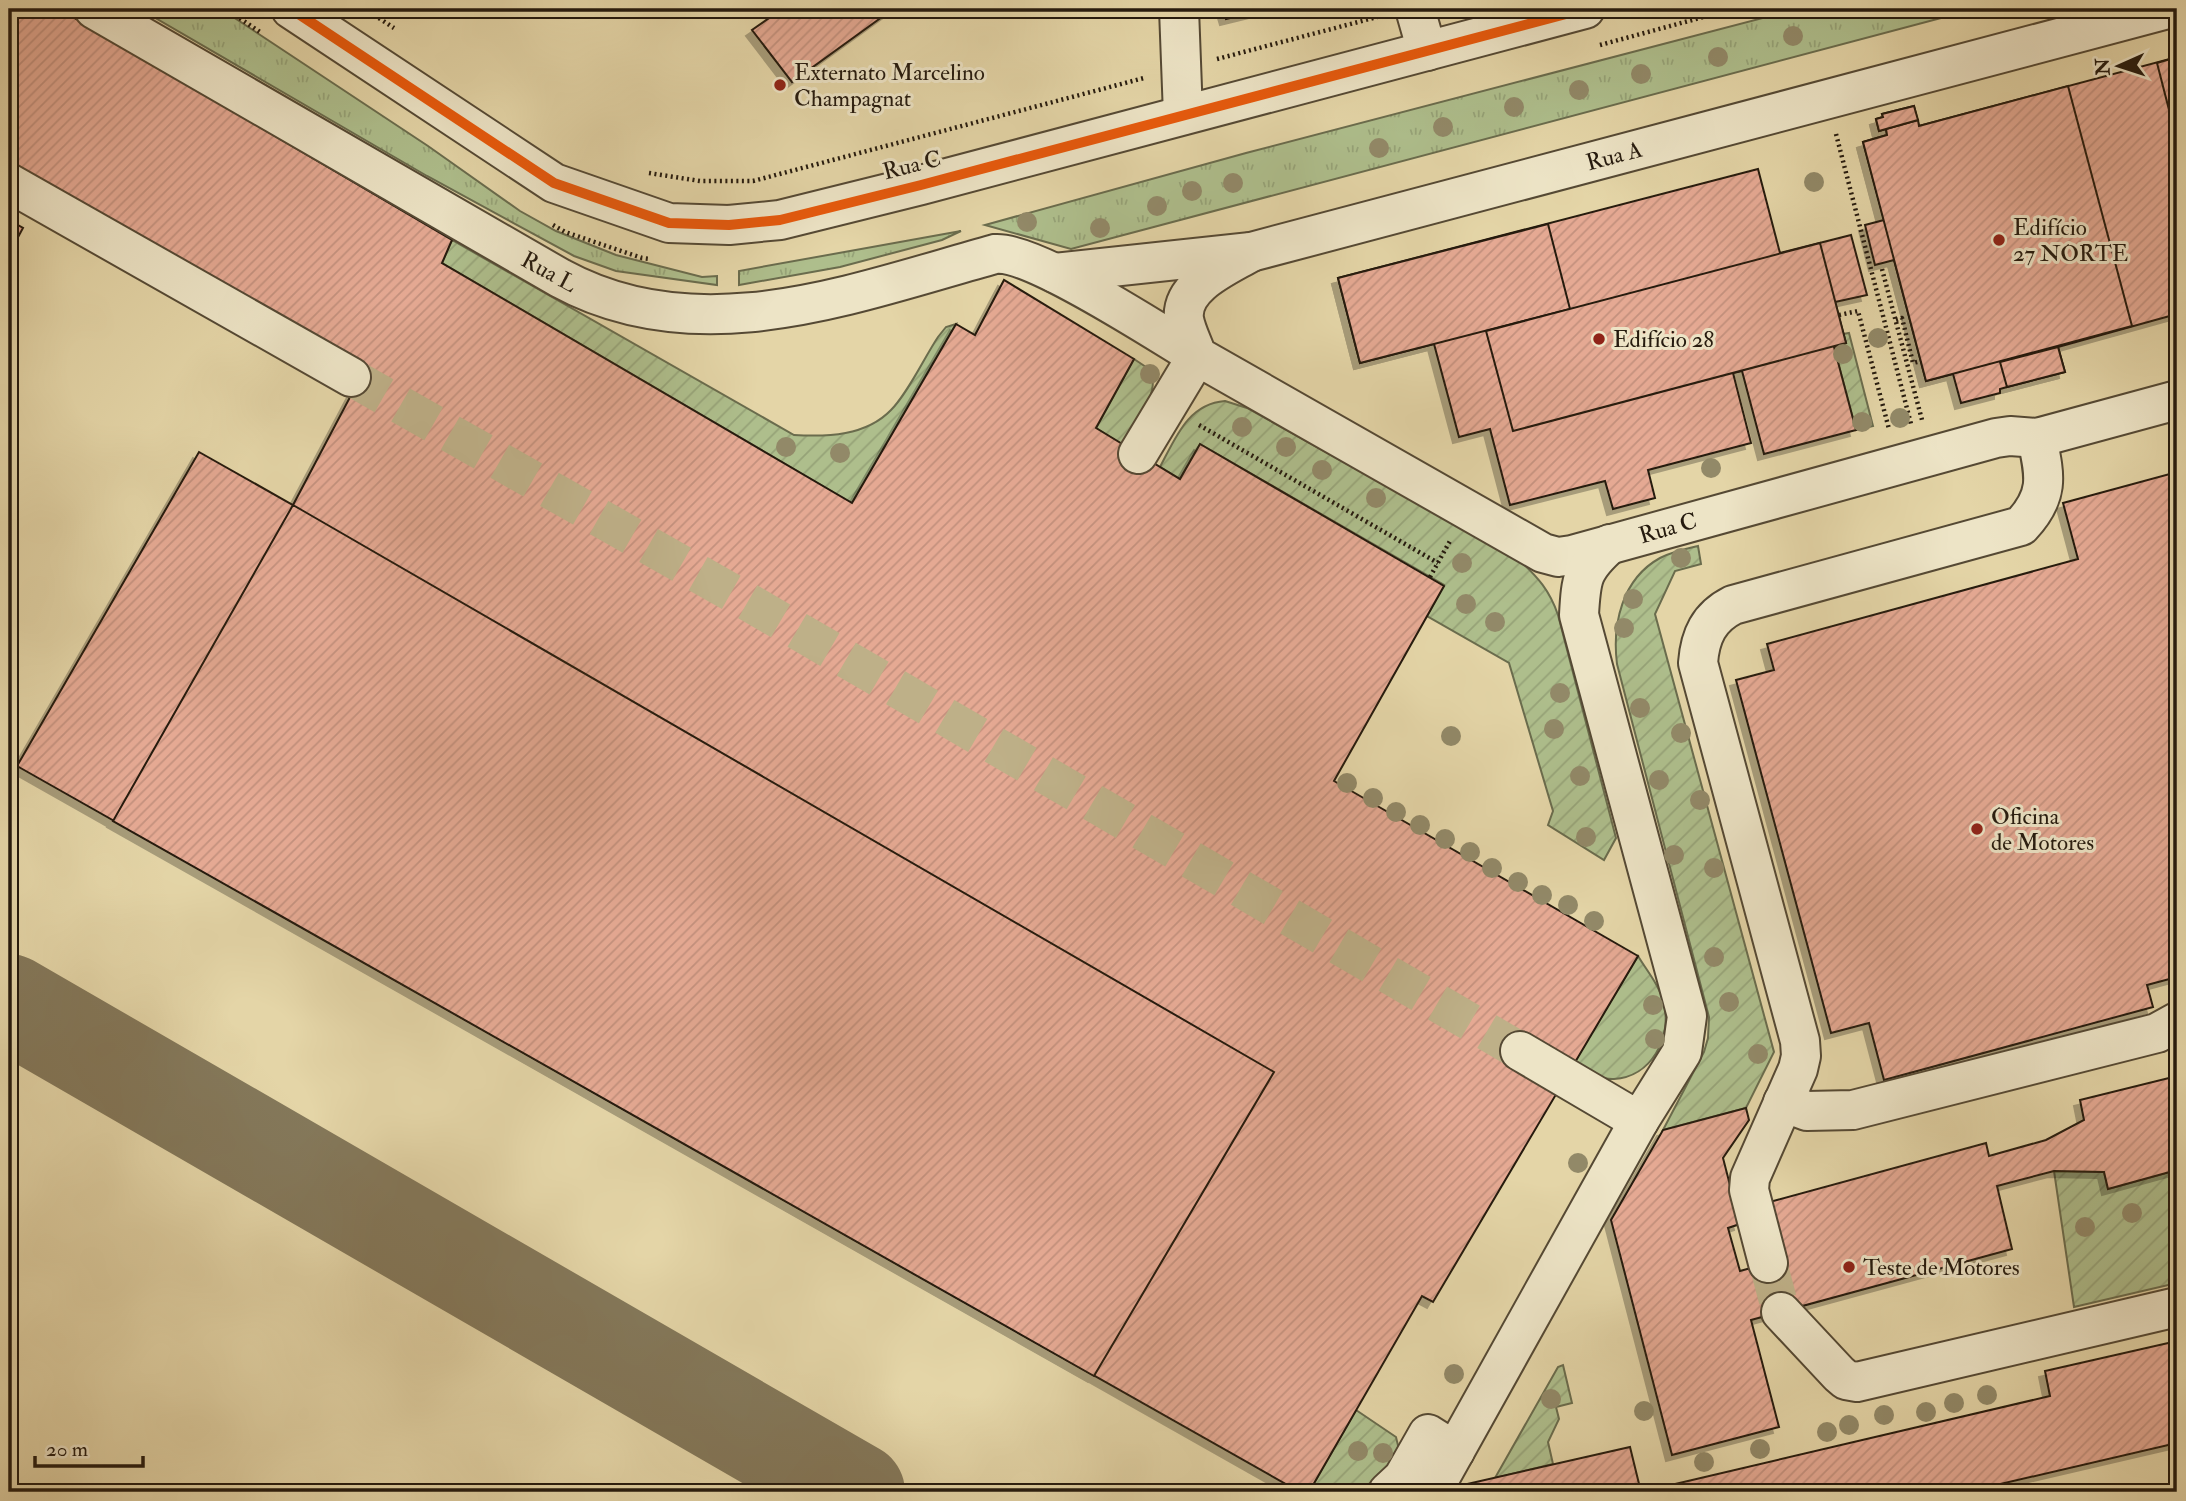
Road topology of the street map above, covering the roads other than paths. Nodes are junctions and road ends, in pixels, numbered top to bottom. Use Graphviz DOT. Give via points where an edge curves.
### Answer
graph roads {
  1 [pos="94,9"];
  2 [pos="291,9"];
  3 [pos="1179,9"];
  4 [pos="1585,9"];
  5 [pos="2168,9"];
  6 [pos="1404,11"];
  7 [pos="1427,51"];
  8 [pos="1183,115"];
  9 [pos="9,183"];
  10 [pos="1251,252"];
  11 [pos="1055,273"];
  12 [pos="1197,356"];
  13 [pos="351,377"];
  14 [pos="2176,406"];
  15 [pos="2036,438"];
  16 [pos="1138,454"];
  17 [pos="1610,544"];
  18 [pos="1543,553"];
  19 [pos="1579,615"];
  20 [pos="2177,1022"];
  21 [pos="1520,1051"];
  22 [pos="1783,1102"];
  23 [pos="1639,1121"];
  24 [pos="1768,1263"];
  25 [pos="2177,1307"];
  26 [pos="1781,1312"];
  27 [pos="1442,1442"];
  28 [pos="1388,1492"];
  29 [pos="1432,1492"];
  1 -- 11 [label="street, Rua L" via="560,278 610,301 652,311 729,316 844,295 1005,253"];
  2 -- 8 [label="street, Rua C" via="554,183 669,223 729,225 780,220"];
  3 -- 8 [label="street"];
  4 -- 7 [label="street, Rua C"];
  5 -- 10 [label="street, Rua A"];
  6 -- 7 [label="street"];
  7 -- 8 [label="street, Rua C"];
  9 -- 13 [label="street"];
  10 -- 11 [label="street, Rua A"];
  10 -- 12 [label="street" via="1200,282 1188,300 1184,318"];
  11 -- 12 [label="street, Rua C"];
  12 -- 16 [label="street"];
  12 -- 18 [label="street, Rua C"];
  14 -- 15 [label="street, Rua C"];
  15 -- 17 [label="street, Rua C" via="1996,438"];
  15 -- 22 [label="street" via="2043,490 2039,504 2021,526 1733,605 1713,619 1700,644 1698,663 1800,1041 1801,1056"];
  17 -- 18 [label="street, Rua C" via="1572,555"];
  17 -- 19 [label="street" via="1590,562 1581,584"];
  18 -- 19 [label="street" via="1561,566 1570,580"];
  19 -- 23 [label="street" via="1687,1016 1682,1052"];
  20 -- 22 [label="street" via="2157,1033 1853,1110 1807,1111"];
  21 -- 23 [label="street"];
  22 -- 24 [label="street" via="1750,1178"];
  23 -- 27 [label="street"];
  25 -- 26 [label="street" via="1857,1382 1839,1374"];
  27 -- 28 [label="street"];
  27 -- 29 [label="street"];
}
